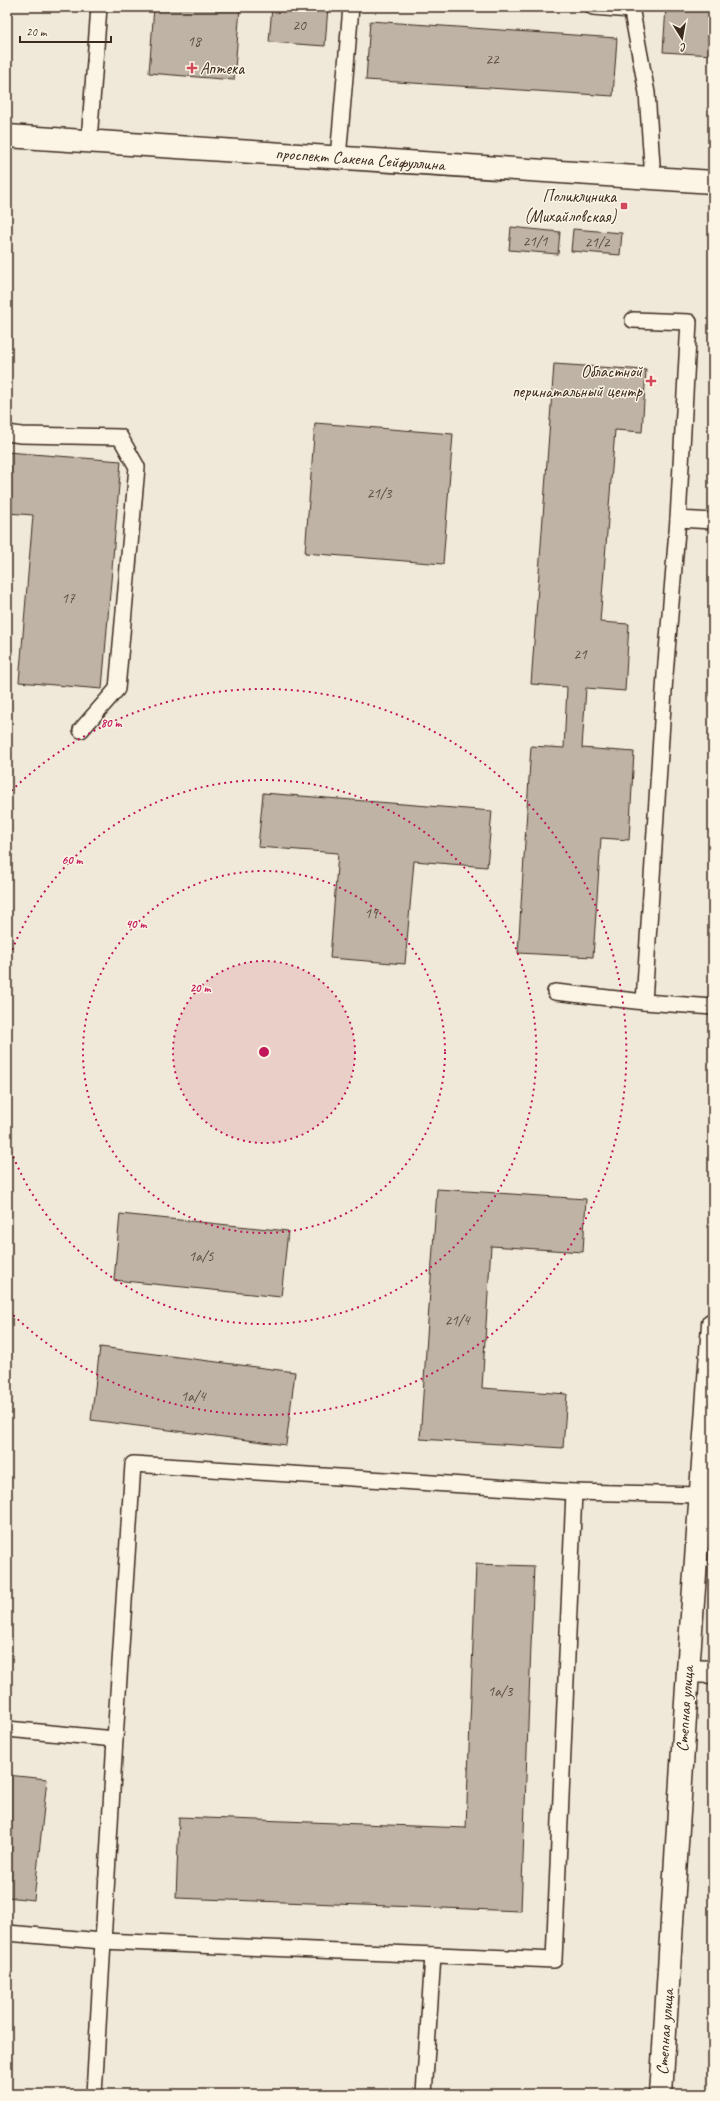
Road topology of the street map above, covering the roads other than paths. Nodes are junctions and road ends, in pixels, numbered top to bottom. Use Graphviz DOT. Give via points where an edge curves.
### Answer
graph roads {
  1 [pos="99,7"];
  2 [pos="351,7"];
  3 [pos="593,7"];
  4 [pos="631,8"];
  5 [pos="7,136"];
  6 [pos="89,141"];
  7 [pos="338,158"];
  8 [pos="653,179"];
  9 [pos="713,182"];
  10 [pos="633,320"];
  11 [pos="7,433"];
  12 [pos="678,519"];
  13 [pos="713,521"];
  14 [pos="81,730"];
  15 [pos="555,992"];
  16 [pos="644,1002"];
  17 [pos="713,1007"];
  18 [pos="713,1324"];
  19 [pos="574,1492"];
  20 [pos="700,1495"];
  21 [pos="688,1671"];
  22 [pos="713,1672"];
  23 [pos="7,1730"];
  24 [pos="115,1739"];
  25 [pos="7,1933"];
  26 [pos="102,1941"];
  27 [pos="433,1955"];
  28 [pos="94,2094"];
  29 [pos="424,2094"];
  30 [pos="661,2094"];
  1 -- 6 [label="lane"];
  2 -- 7 [label="lane"];
  3 -- 4 [label="lane"];
  4 -- 8 [label="lane" via="647,93"];
  5 -- 6 [label="main road, проспект Сакена Сейфуллина"];
  6 -- 7 [label="main road, проспект Сакена Сейфуллина"];
  7 -- 8 [label="main road, проспект Сакена Сейфуллина"];
  8 -- 9 [label="main road, проспект Сакена Сейфуллина"];
  10 -- 12 [label="lane" via="689,322"];
  11 -- 14 [label="lane" via="21,436 120,437 137,467 118,689"];
  12 -- 13 [label="lane"];
  12 -- 16 [label="lane"];
  15 -- 16 [label="lane"];
  16 -- 17 [label="lane"];
  18 -- 20 [label="main road, Степная улица"];
  19 -- 20 [label="lane"];
  19 -- 24 [label="lane" via="133,1464"];
  19 -- 27 [label="lane" via="554,1960"];
  20 -- 21 [label="main road, Степная улица"];
  21 -- 22 [label="main road"];
  21 -- 30 [label="main road, Степная улица"];
  23 -- 24 [label="lane"];
  24 -- 26 [label="lane"];
  25 -- 26 [label="lane"];
  26 -- 27 [label="lane"];
  26 -- 28 [label="lane"];
  27 -- 29 [label="lane"];
}
